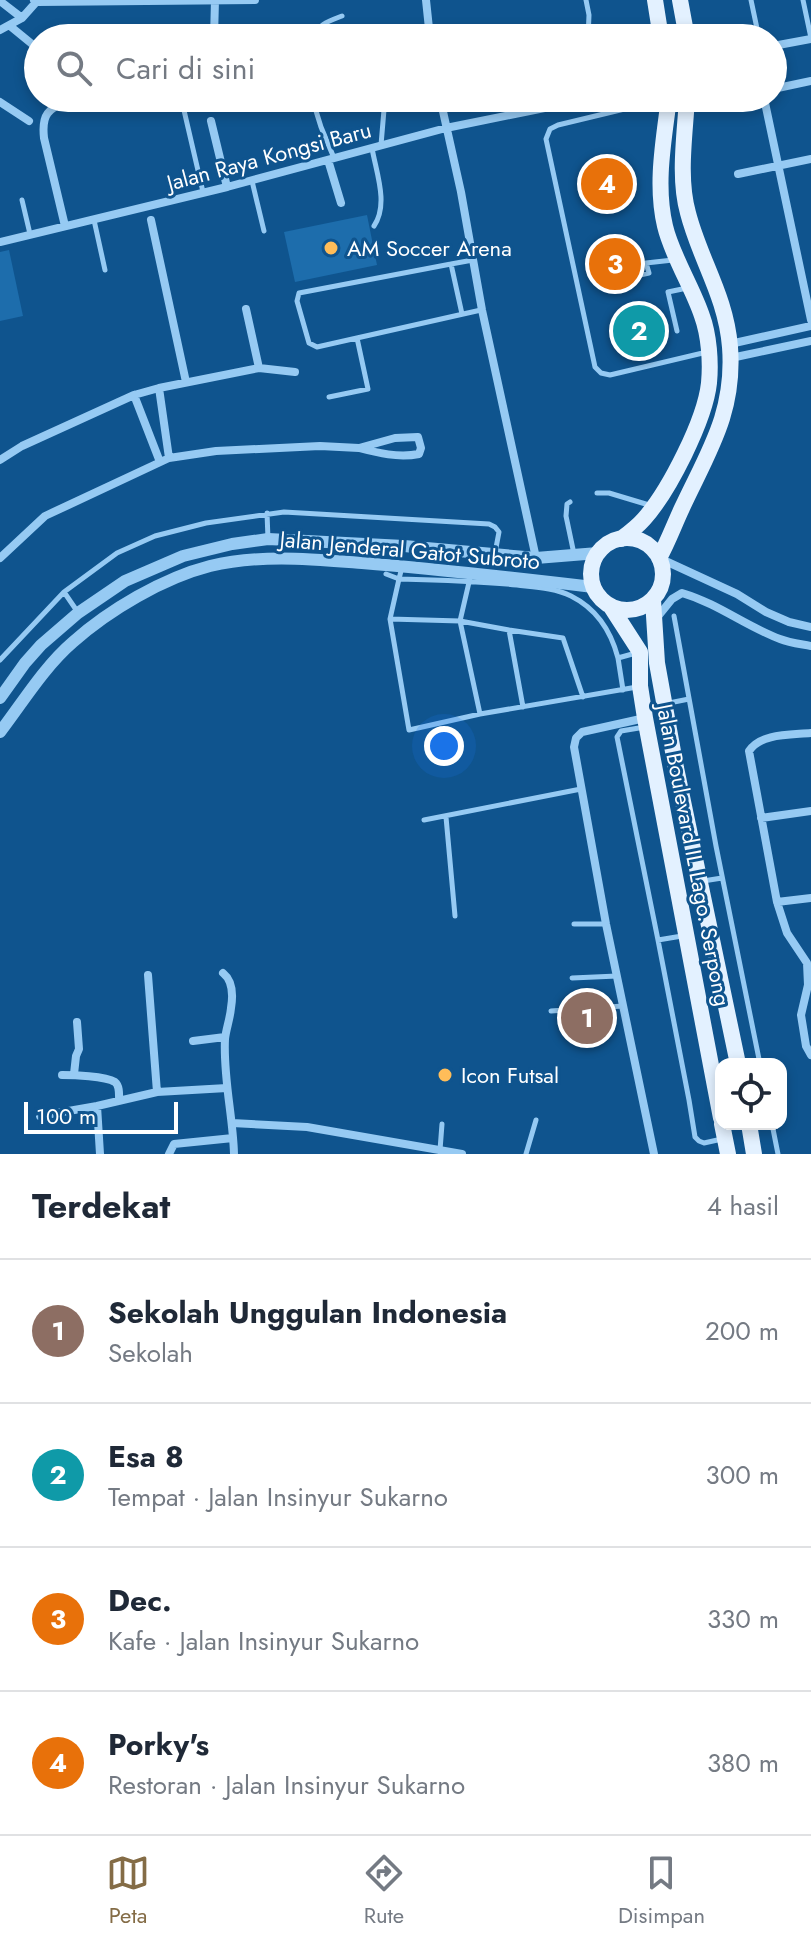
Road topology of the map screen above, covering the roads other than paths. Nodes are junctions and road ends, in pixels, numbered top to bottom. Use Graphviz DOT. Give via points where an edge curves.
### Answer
graph roads {
  1 [pos="215,0"];
  2 [pos="255,0"];
  3 [pos="426,0"];
  4 [pos="586,0"];
  5 [pos="655,0"];
  6 [pos="680,0"];
  7 [pos="751,0"];
  8 [pos="803,0"];
  9 [pos="0,1"];
  10 [pos="36,1"];
  11 [pos="342,16"];
  12 [pos="22,18"];
  13 [pos="214,24"];
  14 [pos="323,24"];
  15 [pos="429,24"];
  16 [pos="589,24"];
  17 [pos="659,24"];
  18 [pos="685,24"];
  19 [pos="756,24"];
  20 [pos="10,26"];
  21 [pos="0,30"];
  22 [pos="24,37"];
  23 [pos="811,39"];
  24 [pos="787,43"];
  25 [pos="811,81"];
  26 [pos="787,86"];
  27 [pos="0,102"];
  28 [pos="48,112"];
  29 [pos="184,112"];
  30 [pos="316,112"];
  31 [pos="384,112"];
  32 [pos="443,112"];
  33 [pos="525,112"];
  34 [pos="611,112"];
  35 [pos="667,112"];
  36 [pos="687,112"];
  37 [pos="767,112"];
  38 [pos="29,121"];
  39 [pos="211,121"];
  40 [pos="446,128"];
  41 [pos="381,145"];
  42 [pos="372,148"];
  43 [pos="331,159"];
  44 [pos="811,159"];
  45 [pos="778,165"];
  46 [pos="738,174"];
  47 [pos="252,180"];
  48 [pos="227,187"];
  49 [pos="203,193"];
  50 [pos="22,200"];
  51 [pos="341,203"];
  52 [pos="93,219"];
  53 [pos="151,220"];
  54 [pos="65,226"];
  55 [pos="374,226"];
  56 [pos="264,231"];
  57 [pos="30,235"];
  58 [pos="0,242"];
  59 [pos="473,260"];
  60 [pos="679,260"];
  61 [pos="451,264"];
  62 [pos="105,270"];
  63 [pos="604,283"];
  64 [pos="691,287"];
  65 [pos="246,309"];
  66 [pos="482,310"];
  67 [pos="462,314"];
  68 [pos="811,320"];
  69 [pos="811,326"];
  70 [pos="677,331"];
  71 [pos="357,338"];
  72 [pos="811,341"];
  73 [pos="730,351"];
  74 [pos="708,352"];
  75 [pos="259,368"];
  76 [pos="295,372"];
  77 [pos="186,382"];
  78 [pos="159,388"];
  79 [pos="134,395"];
  80 [pos="329,397"];
  81 [pos="359,448"];
  82 [pos="0,460"];
  83 [pos="165,460"];
  84 [pos="597,493"];
  85 [pos="570,502"];
  86 [pos="654,507"];
  87 [pos="267,513"];
  88 [pos="268,539"];
  89 [pos="621,539"];
  90 [pos="404,546"];
  91 [pos="495,553"];
  92 [pos="598,553"];
  93 [pos="574,556"];
  94 [pos="0,558"];
  95 [pos="536,558"];
  96 [pos="659,558"];
  97 [pos="402,566"];
  98 [pos="140,574"];
  99 [pos="386,574"];
  100 [pos="471,577"];
  101 [pos="399,579"];
  102 [pos="593,587"];
  103 [pos="64,592"];
  104 [pos="148,592"];
  105 [pos="653,600"];
  106 [pos="611,607"];
  107 [pos="78,613"];
  108 [pos="674,616"];
  109 [pos="390,619"];
  110 [pos="460,621"];
  111 [pos="654,622"];
  112 [pos="811,627"];
  113 [pos="509,630"];
  114 [pos="811,646"];
  115 [pos="640,652"];
  116 [pos="618,658"];
  117 [pos="0,660"];
  118 [pos="640,686"];
  119 [pos="623,690"];
  120 [pos="583,697"];
  121 [pos="0,698"];
  122 [pos="689,699"];
  123 [pos="664,704"];
  124 [pos="523,707"];
  125 [pos="480,714"];
  126 [pos="646,723"];
  127 [pos="0,732"];
  128 [pos="811,733"];
  129 [pos="581,789"];
  130 [pos="811,811"];
  131 [pos="446,817"];
  132 [pos="761,818"];
  133 [pos="424,820"];
  134 [pos="691,843"];
  135 [pos="670,848"];
  136 [pos="722,878"];
  137 [pos="699,882"];
  138 [pos="811,898"];
  139 [pos="777,902"];
  140 [pos="455,916"];
  141 [pos="574,924"];
  142 [pos="606,924"];
  143 [pos="687,935"];
  144 [pos="658,940"];
  145 [pos="223,973"];
  146 [pos="148,975"];
  147 [pos="617,976"];
  148 [pos="572,978"];
  149 [pos="809,984"];
  150 [pos="623,1006"];
  151 [pos="551,1011"];
  152 [pos="77,1022"];
  153 [pos="225,1037"];
  154 [pos="193,1041"];
  155 [pos="811,1055"];
  156 [pos="737,1058"];
  157 [pos="759,1058"];
  158 [pos="74,1074"];
  159 [pos="62,1075"];
  160 [pos="715,1086"];
  161 [pos="227,1088"];
  162 [pos="157,1092"];
  163 [pos="119,1101"];
  164 [pos="97,1106"];
  165 [pos="40,1116"];
  166 [pos="536,1120"];
  167 [pos="232,1123"];
  168 [pos="442,1124"];
  169 [pos="750,1130"];
  170 [pos="773,1130"];
  171 [pos="233,1138"];
  172 [pos="725,1139"];
  173 [pos="440,1151"];
  174 [pos="100,1154"];
  175 [pos="169,1154"];
  176 [pos="234,1154"];
  177 [pos="462,1154"];
  178 [pos="526,1154"];
  179 [pos="654,1154"];
  180 [pos="754,1154"];
  181 [pos="778,1154"];
  1 -- 2 [label="street"];
  1 -- 10 [label="street"];
  1 -- 13 [label="street"];
  3 -- 15 [label="street"];
  4 -- 16 [label="lane"];
  5 -- 17 [label="main road"];
  6 -- 18 [label="main road"];
  7 -- 19 [label="lane"];
  8 -- 23 [label="lane"];
  9 -- 12 [label="street"];
  10 -- 12 [label="street"];
  11 -- 14 [label="lane"];
  12 -- 20 [label="street"];
  20 -- 21 [label="street"];
  20 -- 22 [label="street"];
  23 -- 24 [label="street"];
  25 -- 26 [label="street"];
  27 -- 38 [label="street"];
  28 -- 54 [label="street" via="45,144"];
  29 -- 49 [label="lane"];
  30 -- 43 [label="lane"];
  31 -- 41 [label="lane"];
  32 -- 40 [label="street"];
  33 -- 40 [label="street, Jalan Raya Kongsi Baru"];
  34 -- 74 [label="lane" via="558,125 546,139 595,367 610,375"];
  35 -- 60 [label="main road" via="662,205"];
  36 -- 73 [label="main road" via="684,193 725,315"];
  37 -- 45 [label="street"];
  39 -- 48 [label="street"];
  40 -- 41 [label="street, Jalan Raya Kongsi Baru"];
  40 -- 59 [label="street"];
  41 -- 42 [label="street, Jalan Raya Kongsi Baru"];
  42 -- 43 [label="street, Jalan Raya Kongsi Baru"];
  42 -- 55 [label="lane" via="381,193 380,218"];
  43 -- 47 [label="street, Jalan Raya Kongsi Baru"];
  43 -- 51 [label="street"];
  44 -- 45 [label="street"];
  45 -- 46 [label="street"];
  45 -- 68 [label="street"];
  47 -- 48 [label="street, Jalan Raya Kongsi Baru"];
  47 -- 56 [label="lane"];
  48 -- 49 [label="street, Jalan Raya Kongsi Baru"];
  49 -- 52 [label="street, Jalan Raya Kongsi Baru"];
  50 -- 57 [label="lane"];
  52 -- 54 [label="street, Jalan Raya Kongsi Baru"];
  52 -- 62 [label="lane"];
  53 -- 77 [label="street"];
  54 -- 57 [label="street, Jalan Raya Kongsi Baru"];
  57 -- 58 [label="street, Jalan Raya Kongsi Baru"];
  59 -- 61 [label="lane"];
  59 -- 66 [label="street"];
  60 -- 63 [label="lane" via="646,263 649,273"];
  60 -- 64 [label="main road"];
  61 -- 67 [label="lane"];
  61 -- 71 [label="lane" via="299,293 309,343 317,347"];
  64 -- 70 [label="lane" via="668,292"];
  64 -- 74 [label="main road"];
  65 -- 75 [label="street"];
  66 -- 67 [label="lane"];
  66 -- 95 [label="street"];
  67 -- 71 [label="lane"];
  69 -- 73 [label="street"];
  71 -- 80 [label="lane" via="368,389"];
  72 -- 73 [label="street"];
  73 -- 96 [label="main road" via="728,393 716,440"];
  74 -- 86 [label="main road" via="709,384 700,416"];
  75 -- 76 [label="street"];
  75 -- 77 [label="street"];
  77 -- 78 [label="street"];
  78 -- 79 [label="street"];
  78 -- 83 [label="street"];
  79 -- 82 [label="street"];
  79 -- 83 [label="street"];
  81 -- 81 [label="street" via="411,456 421,448 418,437 411,436"];
  81 -- 83 [label="street" via="216,451"];
  83 -- 94 [label="street" via="45,516"];
  84 -- 86 [label="lane"];
  85 -- 93 [label="lane" via="566,516"];
  86 -- 89 [label="main road"];
  87 -- 88 [label="lane"];
  87 -- 91 [label="lane" via="489,524 499,532"];
  87 -- 103 [label="lane" via="155,536 117,553"];
  88 -- 90 [label="street, Jalan Jenderal Gatot Subroto"];
  88 -- 98 [label="street, Jalan Jenderal Gatot Subroto" via="183,556"];
  89 -- 92 [label="main road"];
  89 -- 96 [label="main road" via="639,540"];
  90 -- 91 [label="street, Jalan Jenderal Gatot Subroto"];
  90 -- 97 [label="street"];
  91 -- 95 [label="street, Jalan Jenderal Gatot Subroto"];
  92 -- 93 [label="street, Jalan Jenderal Gatot Subroto"];
  92 -- 102 [label="main road" via="591,569"];
  93 -- 95 [label="street, Jalan Jenderal Gatot Subroto"];
  96 -- 105 [label="main road" via="662,584"];
  96 -- 112 [label="street" via="766,612"];
  97 -- 100 [label="street, Jalan Jenderal Gatot Subroto"];
  97 -- 101 [label="lane"];
  97 -- 104 [label="street, Jalan Jenderal Gatot Subroto" via="252,559 187,573"];
  98 -- 104 [label="street"];
  98 -- 107 [label="street, Jalan Jenderal Gatot Subroto"];
  99 -- 101 [label="lane"];
  100 -- 101 [label="lane"];
  100 -- 102 [label="street, Jalan Jenderal Gatot Subroto"];
  100 -- 110 [label="lane"];
  100 -- 116 [label="lane" via="571,596 605,624"];
  101 -- 109 [label="lane"];
  102 -- 106 [label="main road"];
  103 -- 107 [label="lane"];
  103 -- 117 [label="lane"];
  104 -- 127 [label="street, Jalan Jenderal Gatot Subroto" via="70,644"];
  105 -- 106 [label="main road" via="637,609"];
  105 -- 111 [label="main road, Jalan Boulevard IL Lago. Serpong"];
  106 -- 115 [label="main road"];
  107 -- 121 [label="street, Jalan Jenderal Gatot Subroto" via="41,645"];
  108 -- 122 [label="lane"];
  109 -- 110 [label="lane"];
  109 -- 125 [label="lane" via="409,730"];
  110 -- 113 [label="lane"];
  110 -- 125 [label="lane"];
  111 -- 114 [label="street" via="682,593 756,629"];
  111 -- 123 [label="main road, Jalan Boulevard IL Lago. Serpong"];
  113 -- 120 [label="lane" via="563,638"];
  113 -- 124 [label="lane"];
  115 -- 116 [label="lane"];
  115 -- 118 [label="main road, Jalan Boulevard IL Lago. Serpong"];
  116 -- 119 [label="lane"];
  118 -- 119 [label="lane"];
  118 -- 126 [label="main road, Jalan Boulevard IL Lago. Serpong"];
  119 -- 120 [label="lane"];
  120 -- 124 [label="lane"];
  122 -- 123 [label="lane"];
  122 -- 136 [label="lane"];
  123 -- 134 [label="main road, Jalan Boulevard IL Lago. Serpong"];
  124 -- 125 [label="lane"];
  126 -- 129 [label="street" via="582,732 576,738"];
  126 -- 135 [label="main road, Jalan Boulevard IL Lago. Serpong"];
  126 -- 144 [label="lane" via="617,737"];
  128 -- 132 [label="street" via="765,739 749,751"];
  129 -- 131 [label="lane"];
  129 -- 142 [label="street"];
  130 -- 132 [label="street"];
  131 -- 133 [label="lane"];
  131 -- 140 [label="lane"];
  132 -- 139 [label="street"];
  134 -- 135 [label="main road"];
  134 -- 137 [label="main road, Jalan Boulevard IL Lago. Serpong"];
  135 -- 143 [label="main road, Jalan Boulevard IL Lago. Serpong"];
  136 -- 137 [label="lane"];
  136 -- 157 [label="lane"];
  137 -- 156 [label="main road, Jalan Boulevard IL Lago. Serpong"];
  138 -- 139 [label="street"];
  139 -- 149 [label="street" via="787,933 807,963"];
  141 -- 142 [label="lane"];
  142 -- 147 [label="street"];
  143 -- 144 [label="lane"];
  143 -- 160 [label="main road, Jalan Boulevard IL Lago. Serpong"];
  144 -- 172 [label="lane" via="695,1137 704,1143"];
  145 -- 153 [label="street" via="230,981 232,1002"];
  146 -- 162 [label="street"];
  147 -- 148 [label="lane"];
  147 -- 150 [label="street"];
  149 -- 155 [label="street" via="801,1015"];
  150 -- 151 [label="lane"];
  150 -- 179 [label="street"];
  152 -- 158 [label="street"];
  153 -- 154 [label="street"];
  153 -- 161 [label="street"];
  158 -- 159 [label="street"];
  158 -- 163 [label="street" via="114,1082"];
  161 -- 162 [label="street"];
  161 -- 167 [label="street"];
  162 -- 163 [label="street"];
  163 -- 164 [label="street"];
  164 -- 165 [label="street"];
  164 -- 174 [label="street"];
  166 -- 178 [label="lane"];
  167 -- 171 [label="street"];
  167 -- 173 [label="street" via="307,1127"];
  168 -- 173 [label="lane"];
  169 -- 180 [label="main road"];
  170 -- 181 [label="lane"];
  171 -- 175 [label="street" via="174,1144"];
  171 -- 176 [label="street"];
  173 -- 177 [label="street"];
}
